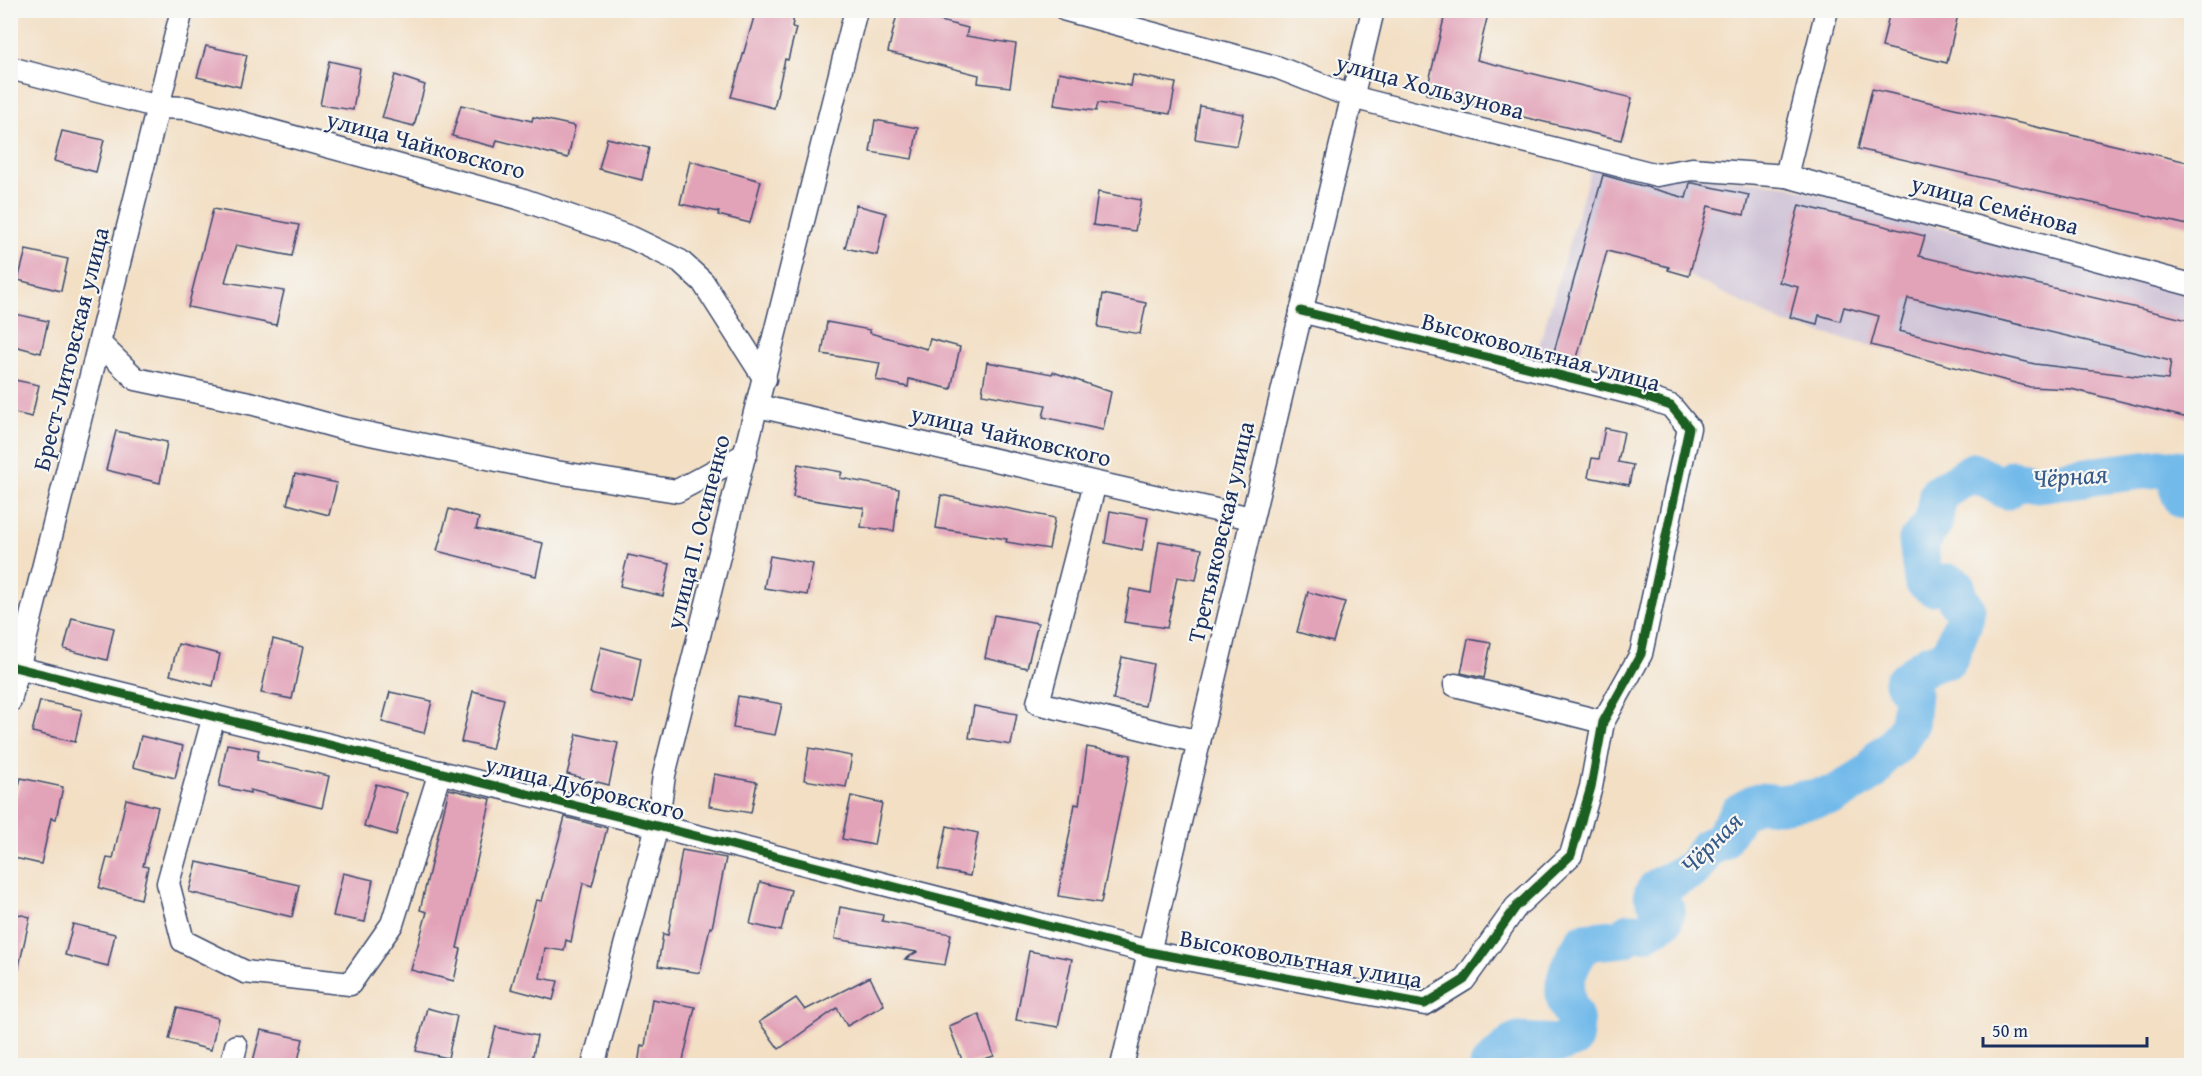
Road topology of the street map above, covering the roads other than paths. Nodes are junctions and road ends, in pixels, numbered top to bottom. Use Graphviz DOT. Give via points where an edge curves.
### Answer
graph roads {
  1 [pos="182,10"];
  2 [pos="856,10"];
  3 [pos="1066,10"];
  4 [pos="1373,10"];
  5 [pos="1827,10"];
  6 [pos="10,68"];
  7 [pos="1352,97"];
  8 [pos="159,107"];
  9 [pos="1785,176"];
  10 [pos="2192,285"];
  11 [pos="1301,311"];
  12 [pos="100,344"];
  13 [pos="765,379"];
  14 [pos="758,406"];
  15 [pos="746,454"];
  16 [pos="1095,483"];
  17 [pos="1251,518"];
  18 [pos="15,667"];
  19 [pos="1455,685"];
  20 [pos="10,701"];
  21 [pos="214,716"];
  22 [pos="1603,722"];
  23 [pos="1199,742"];
  24 [pos="440,772"];
  25 [pos="657,826"];
  26 [pos="1149,952"];
  27 [pos="593,1065"];
  28 [pos="1122,1065"];
  1 -- 8 [label="street, Брест-Литовская улица"];
  2 -- 13 [label="street, улица П. Осипенко"];
  3 -- 7 [label="street, улица Хользунова" via="1279,68"];
  4 -- 7 [label="street, Третьяковская улица"];
  5 -- 9 [label="street"];
  6 -- 8 [label="street, улица Чайковского"];
  7 -- 9 [label="street, улица Хользунова" via="1657,175 1692,169"];
  7 -- 11 [label="street, Третьяковская улица"];
  8 -- 12 [label="street, Брест-Литовская улица"];
  8 -- 13 [label="street, улица Чайковского" via="187,108 518,198 632,238 680,261 703,282"];
  9 -- 10 [label="street, улица Семёнова"];
  11 -- 17 [label="street, Третьяковская улица"];
  11 -- 22 [label="street, Высоковольтная улица" via="1639,396 1671,406 1689,428 1641,654"];
  12 -- 15 [label="street" via="136,379 254,404 341,428 556,472 677,491"];
  12 -- 18 [label="street, Брест-Литовская улица"];
  13 -- 14 [label="street, улица П. Осипенко"];
  14 -- 15 [label="street, улица П. Осипенко"];
  14 -- 16 [label="street, улица Чайковского"];
  15 -- 25 [label="street, улица П. Осипенко" via="664,775"];
  16 -- 17 [label="street, улица Чайковского"];
  16 -- 23 [label="street" via="1038,703"];
  17 -- 23 [label="street, Третьяковская улица"];
  18 -- 20 [label="street, Брест-Литовская улица"];
  18 -- 21 [label="street, улица Дубровского"];
  19 -- 22 [label="street"];
  21 -- 24 [label="street, улица Дубровского"];
  21 -- 24 [label="street" via="168,883 183,941 245,972 350,984 392,924"];
  22 -- 26 [label="street, Высоковольтная улица" via="1591,787 1571,855 1516,907 1464,981 1425,1004"];
  23 -- 26 [label="street, Третьяковская улица"];
  24 -- 25 [label="street, улица Дубровского"];
  25 -- 26 [label="street, улица Дубровского"];
  25 -- 27 [label="street, улица П. Осипенко"];
  26 -- 28 [label="street, Третьяковская улица"];
}
